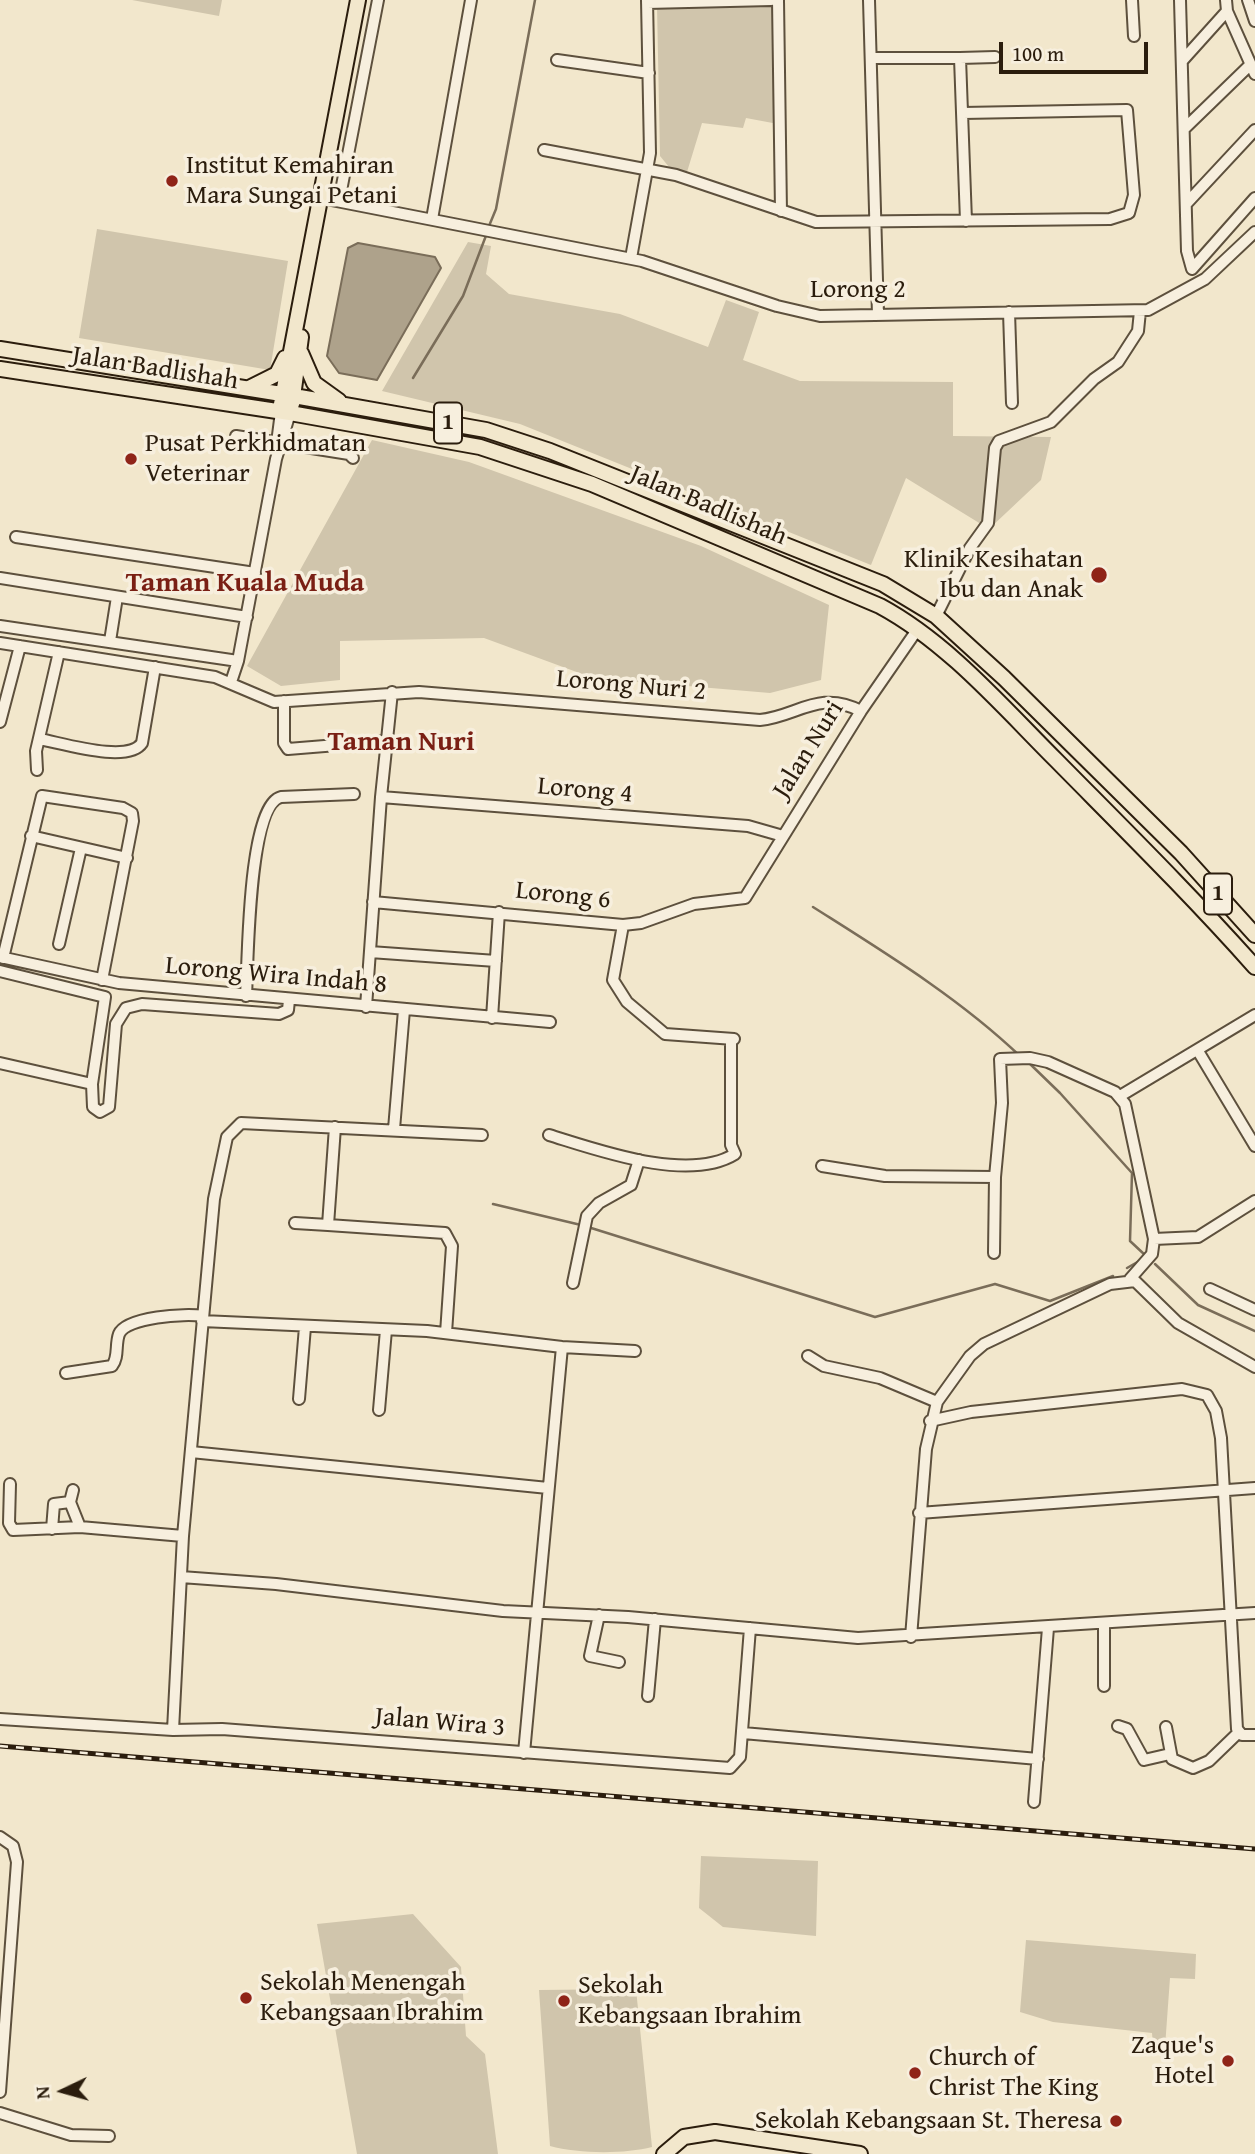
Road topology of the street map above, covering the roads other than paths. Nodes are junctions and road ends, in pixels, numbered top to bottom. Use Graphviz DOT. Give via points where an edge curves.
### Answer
graph roads {
  1 [pos="358,0"];
  2 [pos="378,0"];
  3 [pos="471,0"];
  4 [pos="771,0"];
  5 [pos="778,0"];
  6 [pos="869,0"];
  7 [pos="1132,0"];
  8 [pos="1180,0"];
  9 [pos="1248,0"];
  10 [pos="647,1"];
  11 [pos="1226,6"];
  12 [pos="1255,21"];
  13 [pos="1134,36"];
  14 [pos="995,57"];
  15 [pos="871,58"];
  16 [pos="960,58"];
  17 [pos="557,60"];
  18 [pos="1182,61"];
  19 [pos="1253,70"];
  20 [pos="649,73"];
  21 [pos="963,113"];
  22 [pos="1184,128"];
  23 [pos="1255,130"];
  24 [pos="544,150"];
  25 [pos="649,168"];
  26 [pos="321,198"];
  27 [pos="1255,198"];
  28 [pos="340,201"];
  29 [pos="1186,204"];
  30 [pos="781,211"];
  31 [pos="432,219"];
  32 [pos="966,221"];
  33 [pos="875,222"];
  34 [pos="1255,232"];
  35 [pos="631,258"];
  36 [pos="1140,310"];
  37 [pos="1009,312"];
  38 [pos="878,315"];
  39 [pos="295,347"];
  40 [pos="0,349"];
  41 [pos="0,369"];
  42 [pos="247,388"];
  43 [pos="288,395"];
  44 [pos="1012,403"];
  45 [pos="345,405"];
  46 [pos="285,413"];
  47 [pos="236,436"];
  48 [pos="280,443"];
  49 [pos="353,458"];
  50 [pos="597,469"];
  51 [pos="592,484"];
  52 [pos="16,537"];
  53 [pos="255,573"];
  54 [pos="0,578"];
  55 [pos="117,597"];
  56 [pos="936,616"];
  57 [pos="247,617"];
  58 [pos="0,626"];
  59 [pos="917,630"];
  60 [pos="110,641"];
  61 [pos="0,643"];
  62 [pos="20,646"];
  63 [pos="59,652"];
  64 [pos="238,661"];
  65 [pos="155,667"];
  66 [pos="230,682"];
  67 [pos="392,692"];
  68 [pos="284,701"];
  69 [pos="861,711"];
  70 [pos="0,722"];
  71 [pos="39,739"];
  72 [pos="386,741"];
  73 [pos="37,770"];
  74 [pos="354,794"];
  75 [pos="381,797"];
  76 [pos="31,836"];
  77 [pos="783,836"];
  78 [pos="81,848"];
  79 [pos="127,858"];
  80 [pos="746,898"];
  81 [pos="373,902"];
  82 [pos="499,912"];
  83 [pos="623,925"];
  84 [pos="1255,935"];
  85 [pos="59,944"];
  86 [pos="370,952"];
  87 [pos="1,957"];
  88 [pos="496,961"];
  89 [pos="1255,967"];
  90 [pos="0,971"];
  91 [pos="105,981"];
  92 [pos="246,996"];
  93 [pos="105,997"];
  94 [pos="289,1000"];
  95 [pos="366,1007"];
  96 [pos="404,1010"];
  97 [pos="1255,1015"];
  98 [pos="492,1018"];
  99 [pos="550,1022"];
  100 [pos="1198,1051"];
  101 [pos="0,1063"];
  102 [pos="92,1084"];
  103 [pos="1120,1097"];
  104 [pos="335,1126"];
  105 [pos="394,1129"];
  106 [pos="549,1135"];
  107 [pos="482,1136"];
  108 [pos="1255,1146"];
  109 [pos="639,1160"];
  110 [pos="822,1166"];
  111 [pos="995,1177"];
  112 [pos="1255,1201"];
  113 [pos="295,1223"];
  114 [pos="328,1225"];
  115 [pos="1154,1239"];
  116 [pos="994,1253"];
  117 [pos="1130,1279"];
  118 [pos="573,1283"];
  119 [pos="1210,1289"];
  120 [pos="1255,1310"];
  121 [pos="202,1318"];
  122 [pos="305,1327"];
  123 [pos="386,1330"];
  124 [pos="446,1333"];
  125 [pos="562,1347"];
  126 [pos="635,1351"];
  127 [pos="808,1356"];
  128 [pos="1255,1367"];
  129 [pos="66,1373"];
  130 [pos="299,1399"];
  131 [pos="937,1402"];
  132 [pos="379,1410"];
  133 [pos="930,1421"];
  134 [pos="191,1452"];
  135 [pos="10,1484"];
  136 [pos="548,1488"];
  137 [pos="1255,1488"];
  138 [pos="1224,1491"];
  139 [pos="919,1513"];
  140 [pos="80,1527"];
  141 [pos="52,1529"];
  142 [pos="183,1536"];
  143 [pos="181,1577"];
  144 [pos="538,1613"];
  145 [pos="1255,1613"];
  146 [pos="599,1615"];
  147 [pos="1232,1615"];
  148 [pos="655,1619"];
  149 [pos="1104,1624"];
  150 [pos="750,1628"];
  151 [pos="1048,1628"];
  152 [pos="911,1637"];
  153 [pos="619,1662"];
  154 [pos="1104,1686"];
  155 [pos="648,1696"];
  156 [pos="0,1718"];
  157 [pos="1118,1726"];
  158 [pos="1166,1727"];
  159 [pos="173,1730"];
  160 [pos="743,1733"];
  161 [pos="1238,1733"];
  162 [pos="1255,1735"];
  163 [pos="524,1753"];
  164 [pos="1170,1754"];
  165 [pos="1038,1759"];
  166 [pos="1034,1802"];
  167 [pos="0,1837"];
  168 [pos="0,2092"];
  169 [pos="0,2113"];
  170 [pos="109,2136"];
  171 [pos="819,2151"];
  172 [pos="664,2154"];
  173 [pos="860,2154"];
  1 -- 26 [label="main road"];
  2 -- 28 [label="street"];
  3 -- 31 [label="street"];
  4 -- 10 [label="street"];
  5 -- 30 [label="street"];
  6 -- 15 [label="street"];
  7 -- 13 [label="street"];
  8 -- 18 [label="street"];
  9 -- 12 [label="street"];
  10 -- 20 [label="street"];
  11 -- 18 [label="street"];
  11 -- 19 [label="street"];
  14 -- 16 [label="street"];
  15 -- 16 [label="street"];
  15 -- 33 [label="street"];
  16 -- 21 [label="street"];
  17 -- 20 [label="street"];
  18 -- 22 [label="street"];
  19 -- 22 [label="street"];
  20 -- 25 [label="street"];
  21 -- 32 [label="street"];
  21 -- 32 [label="street" via="1127,110 1135,195 1129,213 1121,217"];
  22 -- 29 [label="street"];
  23 -- 29 [label="street"];
  24 -- 25 [label="street"];
  25 -- 30 [label="street"];
  25 -- 35 [label="street"];
  26 -- 28 [label="street, Lorong 2"];
  26 -- 39 [label="main road"];
  27 -- 29 [label="street" via="1192,270"];
  28 -- 31 [label="street, Lorong 2"];
  30 -- 33 [label="street" via="816,222"];
  31 -- 35 [label="street, Lorong 2"];
  32 -- 33 [label="street"];
  33 -- 38 [label="street"];
  34 -- 36 [label="street, Lorong 2" via="1210,275 1156,308"];
  35 -- 38 [label="street, Lorong 2" via="808,315"];
  36 -- 37 [label="street, Lorong 2"];
  36 -- 56 [label="street" via="1138,331 1118,362 1051,422 999,441 988,523 970,548"];
  37 -- 38 [label="street, Lorong 2"];
  37 -- 44 [label="street"];
  39 -- 42 [label="main road" via="277,374"];
  39 -- 43 [label="main road"];
  39 -- 45 [label="main road" via="314,383"];
  40 -- 42 [label="main road, Jalan Badlishah / 1"];
  41 -- 46 [label="main road, Jalan Badlishah / 1"];
  42 -- 43 [label="main road, Jalan Badlishah / 1"];
  43 -- 45 [label="main road, Jalan Badlishah / 1"];
  43 -- 46 [label="main road"];
  45 -- 50 [label="main road, Jalan Badlishah / 1" via="486,430"];
  46 -- 48 [label="street"];
  46 -- 51 [label="main road, Jalan Badlishah / 1" via="452,440"];
  47 -- 48 [label="street"];
  48 -- 49 [label="street"];
  48 -- 53 [label="street"];
  50 -- 51 [label="main road"];
  50 -- 56 [label="main road, Jalan Badlishah / 1" via="883,584"];
  51 -- 59 [label="main road, Jalan Badlishah / 1" via="836,586 886,609"];
  52 -- 53 [label="street"];
  53 -- 57 [label="street"];
  54 -- 55 [label="street"];
  55 -- 57 [label="street"];
  55 -- 60 [label="street"];
  56 -- 84 [label="main road, Jalan Badlishah / 1" via="1181,853"];
  57 -- 64 [label="street"];
  58 -- 60 [label="street"];
  59 -- 69 [label="street, Jalan Nuri"];
  59 -- 89 [label="main road, Jalan Badlishah / 1" via="994,698"];
  60 -- 64 [label="street"];
  61 -- 62 [label="street, Lorong Nuri 2"];
  62 -- 63 [label="street, Lorong Nuri 2"];
  62 -- 70 [label="street"];
  63 -- 65 [label="street, Lorong Nuri 2"];
  63 -- 71 [label="street"];
  64 -- 66 [label="street"];
  65 -- 66 [label="street, Lorong Nuri 2"];
  65 -- 71 [label="street" via="144,734 135,751 121,754"];
  66 -- 68 [label="street, Lorong Nuri 2" via="268,701"];
  67 -- 68 [label="street, Lorong Nuri 2"];
  67 -- 69 [label="street, Lorong Nuri 2" via="760,720 811,704 838,704"];
  67 -- 72 [label="street"];
  68 -- 72 [label="street" via="288,749"];
  69 -- 77 [label="street, Jalan Nuri"];
  71 -- 73 [label="street"];
  72 -- 75 [label="street"];
  74 -- 92 [label="street" via="281,797 267,808 255,861"];
  75 -- 77 [label="street, Lorong 4" via="748,827"];
  75 -- 81 [label="street"];
  76 -- 78 [label="street"];
  76 -- 79 [label="street" via="42,796 122,808 133,816"];
  76 -- 87 [label="street"];
  77 -- 80 [label="street, Jalan Nuri"];
  78 -- 79 [label="street"];
  78 -- 85 [label="street"];
  79 -- 91 [label="street"];
  80 -- 83 [label="street, Lorong 6" via="694,904"];
  81 -- 82 [label="street, Lorong 6"];
  81 -- 86 [label="street"];
  82 -- 83 [label="street, Lorong 6"];
  82 -- 88 [label="street"];
  83 -- 109 [label="street" via="612,980 627,1002 665,1034 732,1039 735,1154 716,1164"];
  86 -- 88 [label="street"];
  86 -- 95 [label="street"];
  87 -- 91 [label="street, Lorong Wira Indah 8"];
  88 -- 98 [label="street"];
  90 -- 93 [label="street"];
  91 -- 92 [label="street, Lorong Wira Indah 8"];
  91 -- 93 [label="street"];
  92 -- 94 [label="street, Lorong Wira Indah 8"];
  93 -- 102 [label="street"];
  94 -- 95 [label="street, Lorong Wira Indah 8"];
  94 -- 102 [label="street" via="288,1010 279,1014 142,1004 126,1008 116,1024 108,1109 100,1112 93,1107"];
  95 -- 96 [label="street, Lorong Wira Indah 8"];
  96 -- 98 [label="street, Lorong Wira Indah 8"];
  96 -- 105 [label="street"];
  97 -- 100 [label="street"];
  98 -- 99 [label="street, Lorong Wira Indah 8"];
  100 -- 103 [label="street"];
  100 -- 108 [label="street"];
  101 -- 102 [label="street"];
  103 -- 111 [label="street" via="1048,1062 1006,1059"];
  103 -- 115 [label="street"];
  104 -- 105 [label="street"];
  104 -- 114 [label="street"];
  104 -- 121 [label="street" via="241,1123 230,1131 216,1179"];
  105 -- 107 [label="street"];
  106 -- 109 [label="street"];
  109 -- 118 [label="street" via="631,1185 593,1208 583,1226"];
  110 -- 111 [label="street" via="885,1176"];
  111 -- 116 [label="street"];
  112 -- 115 [label="street" via="1198,1237"];
  113 -- 114 [label="street"];
  114 -- 124 [label="street" via="445,1233 452,1246"];
  115 -- 117 [label="street" via="1152,1254"];
  117 -- 128 [label="street" via="1178,1323"];
  117 -- 131 [label="street" via="994,1337 970,1356"];
  119 -- 120 [label="street"];
  121 -- 122 [label="street"];
  121 -- 129 [label="street" via="167,1314 127,1328 119,1335 112,1366"];
  121 -- 134 [label="street"];
  122 -- 123 [label="street"];
  122 -- 130 [label="street"];
  123 -- 124 [label="street"];
  123 -- 132 [label="street"];
  124 -- 125 [label="street"];
  125 -- 126 [label="street"];
  125 -- 136 [label="street"];
  127 -- 131 [label="street" via="824,1366 880,1378"];
  131 -- 133 [label="street"];
  133 -- 138 [label="street" via="971,1412 1192,1389 1208,1395 1216,1411"];
  133 -- 139 [label="street"];
  134 -- 136 [label="street"];
  134 -- 142 [label="street"];
  135 -- 141 [label="street" via="10,1528 17,1532"];
  136 -- 144 [label="street"];
  137 -- 138 [label="street"];
  138 -- 139 [label="street"];
  138 -- 147 [label="street"];
  139 -- 152 [label="street"];
  140 -- 141 [label="street"];
  140 -- 141 [label="street" via="71,1496 54,1504"];
  140 -- 142 [label="street"];
  142 -- 143 [label="street"];
  143 -- 144 [label="street"];
  143 -- 159 [label="street"];
  144 -- 146 [label="street"];
  144 -- 163 [label="street"];
  145 -- 147 [label="street"];
  146 -- 148 [label="street"];
  146 -- 153 [label="street" via="590,1656"];
  147 -- 149 [label="street"];
  147 -- 161 [label="street"];
  148 -- 150 [label="street"];
  148 -- 155 [label="street"];
  149 -- 151 [label="street"];
  149 -- 154 [label="street"];
  150 -- 152 [label="street" via="859,1638"];
  150 -- 160 [label="street, Jalan Wira 3"];
  151 -- 152 [label="street"];
  151 -- 165 [label="street"];
  156 -- 159 [label="street, Jalan Wira 3"];
  157 -- 164 [label="street" via="1127,1728 1144,1760"];
  158 -- 164 [label="street"];
  159 -- 163 [label="street, Jalan Wira 3" via="211,1728"];
  160 -- 163 [label="street, Jalan Wira 3" via="738,1763 723,1769"];
  160 -- 165 [label="street"];
  161 -- 162 [label="street"];
  161 -- 164 [label="street" via="1198,1767 1178,1764"];
  165 -- 166 [label="street"];
  167 -- 168 [label="street" via="13,1846 18,1863"];
  169 -- 170 [label="street" via="71,2135"];
  171 -- 172 [label="main road" via="734,2133 701,2133 684,2137"];
  171 -- 173 [label="main road"];
}
